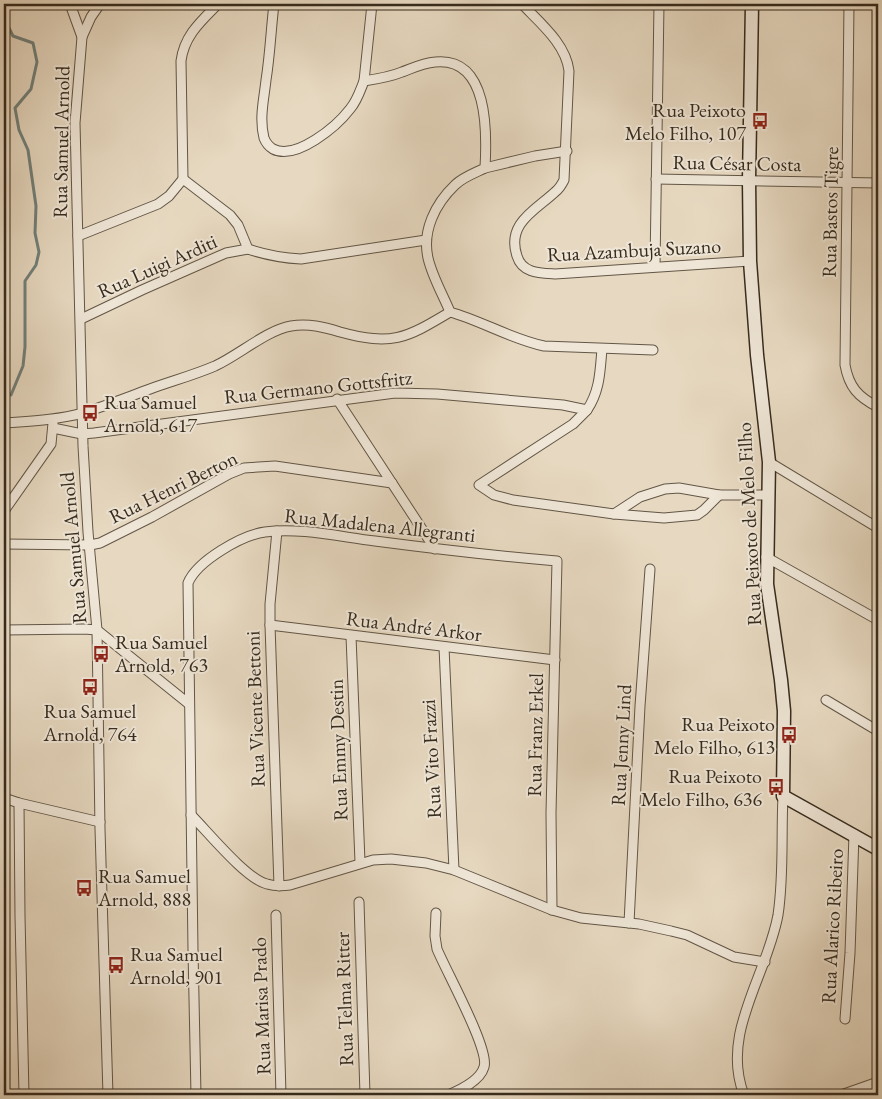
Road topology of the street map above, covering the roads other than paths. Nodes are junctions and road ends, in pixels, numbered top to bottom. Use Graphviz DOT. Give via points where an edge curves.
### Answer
graph roads {
  1 [pos="70,4"];
  2 [pos="100,4"];
  3 [pos="274,4"];
  4 [pos="372,4"];
  5 [pos="522,4"];
  6 [pos="659,4"];
  7 [pos="752,4"];
  8 [pos="849,4"];
  9 [pos="215,7"];
  10 [pos="82,37"];
  11 [pos="364,81"];
  12 [pos="567,151"];
  13 [pos="485,168"];
  14 [pos="183,179"];
  15 [pos="656,179"];
  16 [pos="749,180"];
  17 [pos="848,183"];
  18 [pos="878,183"];
  19 [pos="78,236"];
  20 [pos="426,240"];
  21 [pos="248,249"];
  22 [pos="750,260"];
  23 [pos="655,266"];
  24 [pos="450,312"];
  25 [pos="81,319"];
  26 [pos="602,349"];
  27 [pos="653,350"];
  28 [pos="337,400"];
  29 [pos="878,407"];
  30 [pos="587,410"];
  31 [pos="82,413"];
  32 [pos="53,418"];
  33 [pos="4,423"];
  34 [pos="53,428"];
  35 [pos="82,434"];
  36 [pos="769,462"];
  37 [pos="392,483"];
  38 [pos="719,495"];
  39 [pos="768,495"];
  40 [pos="4,511"];
  41 [pos="614,514"];
  42 [pos="878,528"];
  43 [pos="277,531"];
  44 [pos="4,544"];
  45 [pos="90,545"];
  46 [pos="435,549"];
  47 [pos="766,557"];
  48 [pos="557,561"];
  49 [pos="650,570"];
  50 [pos="878,620"];
  51 [pos="270,625"];
  52 [pos="4,630"];
  53 [pos="97,630"];
  54 [pos="351,636"];
  55 [pos="444,647"];
  56 [pos="555,660"];
  57 [pos="826,700"];
  58 [pos="189,704"];
  59 [pos="878,731"];
  60 [pos="783,796"];
  61 [pos="4,798"];
  62 [pos="19,803"];
  63 [pos="191,815"];
  64 [pos="100,822"];
  65 [pos="854,834"];
  66 [pos="878,849"];
  67 [pos="360,862"];
  68 [pos="454,870"];
  69 [pos="279,886"];
  70 [pos="359,902"];
  71 [pos="552,910"];
  72 [pos="436,913"];
  73 [pos="276,915"];
  74 [pos="629,923"];
  75 [pos="765,962"];
  76 [pos="845,1018"];
  77 [pos="878,1082"];
  78 [pos="24,1095"];
  79 [pos="108,1095"];
  80 [pos="196,1095"];
  81 [pos="281,1095"];
  82 [pos="365,1095"];
  83 [pos="448,1095"];
  84 [pos="744,1095"];
  85 [pos="841,1095"];
  1 -- 10 [label="street"];
  2 -- 10 [label="street, Rua Samuel Arnold"];
  3 -- 11 [label="street" via="262,110 263,133 268,146 287,152 310,144 350,109"];
  4 -- 11 [label="street"];
  5 -- 12 [label="street, Rua Azambuja Suzano" via="566,54"];
  6 -- 15 [label="street"];
  7 -- 16 [label="street, Rua Peixoto de Melo Filho"];
  8 -- 17 [label="street, Rua Bastos Tigre"];
  9 -- 14 [label="street" via="192,33 183,49"];
  10 -- 19 [label="street, Rua Samuel Arnold" via="75,123"];
  11 -- 13 [label="street" via="435,62 463,69 477,86 484,107"];
  12 -- 13 [label="street"];
  12 -- 23 [label="street, Rua Azambuja Suzano" via="564,180 557,191 532,210 517,229 514,239 517,258 525,268 536,273"];
  13 -- 20 [label="street" via="455,185 438,207"];
  14 -- 19 [label="street" via="158,204"];
  14 -- 21 [label="street" via="230,215"];
  15 -- 16 [label="street, Rua César Costa"];
  15 -- 23 [label="street"];
  16 -- 17 [label="street, Rua César Costa"];
  16 -- 22 [label="street, Rua Peixoto de Melo Filho"];
  17 -- 18 [label="street, Rua César Costa"];
  17 -- 29 [label="street, Rua Bastos Tigre" via="846,365 851,386"];
  19 -- 25 [label="street, Rua Samuel Arnold"];
  20 -- 21 [label="street" via="301,259"];
  20 -- 24 [label="street" via="428,259"];
  21 -- 25 [label="street, Rua Luigi Arditi" via="226,253"];
  22 -- 23 [label="street, Rua Azambuja Suzano"];
  22 -- 36 [label="street, Rua Peixoto de Melo Filho"];
  24 -- 26 [label="street" via="528,343"];
  24 -- 31 [label="street" via="415,332 384,340 306,325 282,328 209,368"];
  25 -- 31 [label="street, Rua Samuel Arnold"];
  26 -- 27 [label="street"];
  26 -- 30 [label="street" via="598,390"];
  28 -- 30 [label="street, Rua Germano Gottsfritz" via="416,393 563,405"];
  28 -- 35 [label="street, Rua Germano Gottsfritz"];
  28 -- 37 [label="street"];
  30 -- 41 [label="street" via="573,424 479,485 502,498"];
  31 -- 32 [label="street"];
  31 -- 35 [label="street, Rua Samuel Arnold"];
  32 -- 33 [label="street"];
  32 -- 34 [label="street"];
  34 -- 35 [label="street, Rua Germano Gottsfritz"];
  34 -- 40 [label="street" via="51,444"];
  35 -- 45 [label="street, Rua Samuel Arnold"];
  36 -- 39 [label="street, Rua Peixoto de Melo Filho"];
  36 -- 42 [label="street"];
  37 -- 45 [label="street, Rua Henri Berton" via="275,466 244,468 100,543"];
  37 -- 46 [label="street"];
  38 -- 39 [label="street"];
  38 -- 41 [label="street" via="665,488 640,497"];
  38 -- 41 [label="street" via="697,515 664,518"];
  39 -- 47 [label="street, Rua Peixoto de Melo Filho"];
  43 -- 46 [label="street, Rua Madalena Allegranti"];
  43 -- 51 [label="street, Rua Vicente Bettoni"];
  43 -- 58 [label="street, Rua Madalena Allegranti" via="254,534 236,542 196,570 190,578 187,597"];
  44 -- 45 [label="street"];
  45 -- 53 [label="street, Rua Samuel Arnold"];
  46 -- 48 [label="street, Rua Madalena Allegranti"];
  47 -- 50 [label="street"];
  47 -- 60 [label="street, Rua Peixoto de Melo Filho" via="770,613 784,711"];
  48 -- 56 [label="street, Rua Franz Erkel"];
  49 -- 74 [label="street, Rua Jenny Lind"];
  51 -- 54 [label="street, Rua André Arkor"];
  51 -- 69 [label="street, Rua Vicente Bettoni"];
  52 -- 53 [label="street"];
  53 -- 58 [label="street"];
  53 -- 64 [label="street, Rua Samuel Arnold"];
  54 -- 55 [label="street, Rua André Arkor"];
  54 -- 67 [label="street, Rua Emmy Destin"];
  55 -- 56 [label="street, Rua André Arkor"];
  55 -- 68 [label="street, Rua Vito Frazzi"];
  56 -- 71 [label="street, Rua Franz Erkel"];
  57 -- 59 [label="street"];
  58 -- 63 [label="street"];
  60 -- 65 [label="street"];
  60 -- 75 [label="street, Rua Peixoto de Melo Filho" via="778,914"];
  61 -- 62 [label="street"];
  62 -- 64 [label="street"];
  62 -- 78 [label="street"];
  63 -- 69 [label="street" via="249,876"];
  63 -- 80 [label="street"];
  64 -- 79 [label="street, Rua Samuel Arnold"];
  65 -- 66 [label="street"];
  65 -- 76 [label="street, Rua Alarico Ribeiro"];
  67 -- 68 [label="street" via="390,859"];
  67 -- 69 [label="street"];
  68 -- 71 [label="street"];
  70 -- 82 [label="street, Rua Telma Ritter"];
  71 -- 74 [label="street" via="581,918"];
  72 -- 83 [label="street" via="437,949 485,1060 484,1068 475,1080"];
  73 -- 81 [label="street, Rua Marisa Prado"];
  74 -- 75 [label="street" via="687,935 734,957"];
  75 -- 84 [label="street, Rua Peixoto de Melo Filho" via="741,1026 737,1050"];
  77 -- 85 [label="street"];
}
